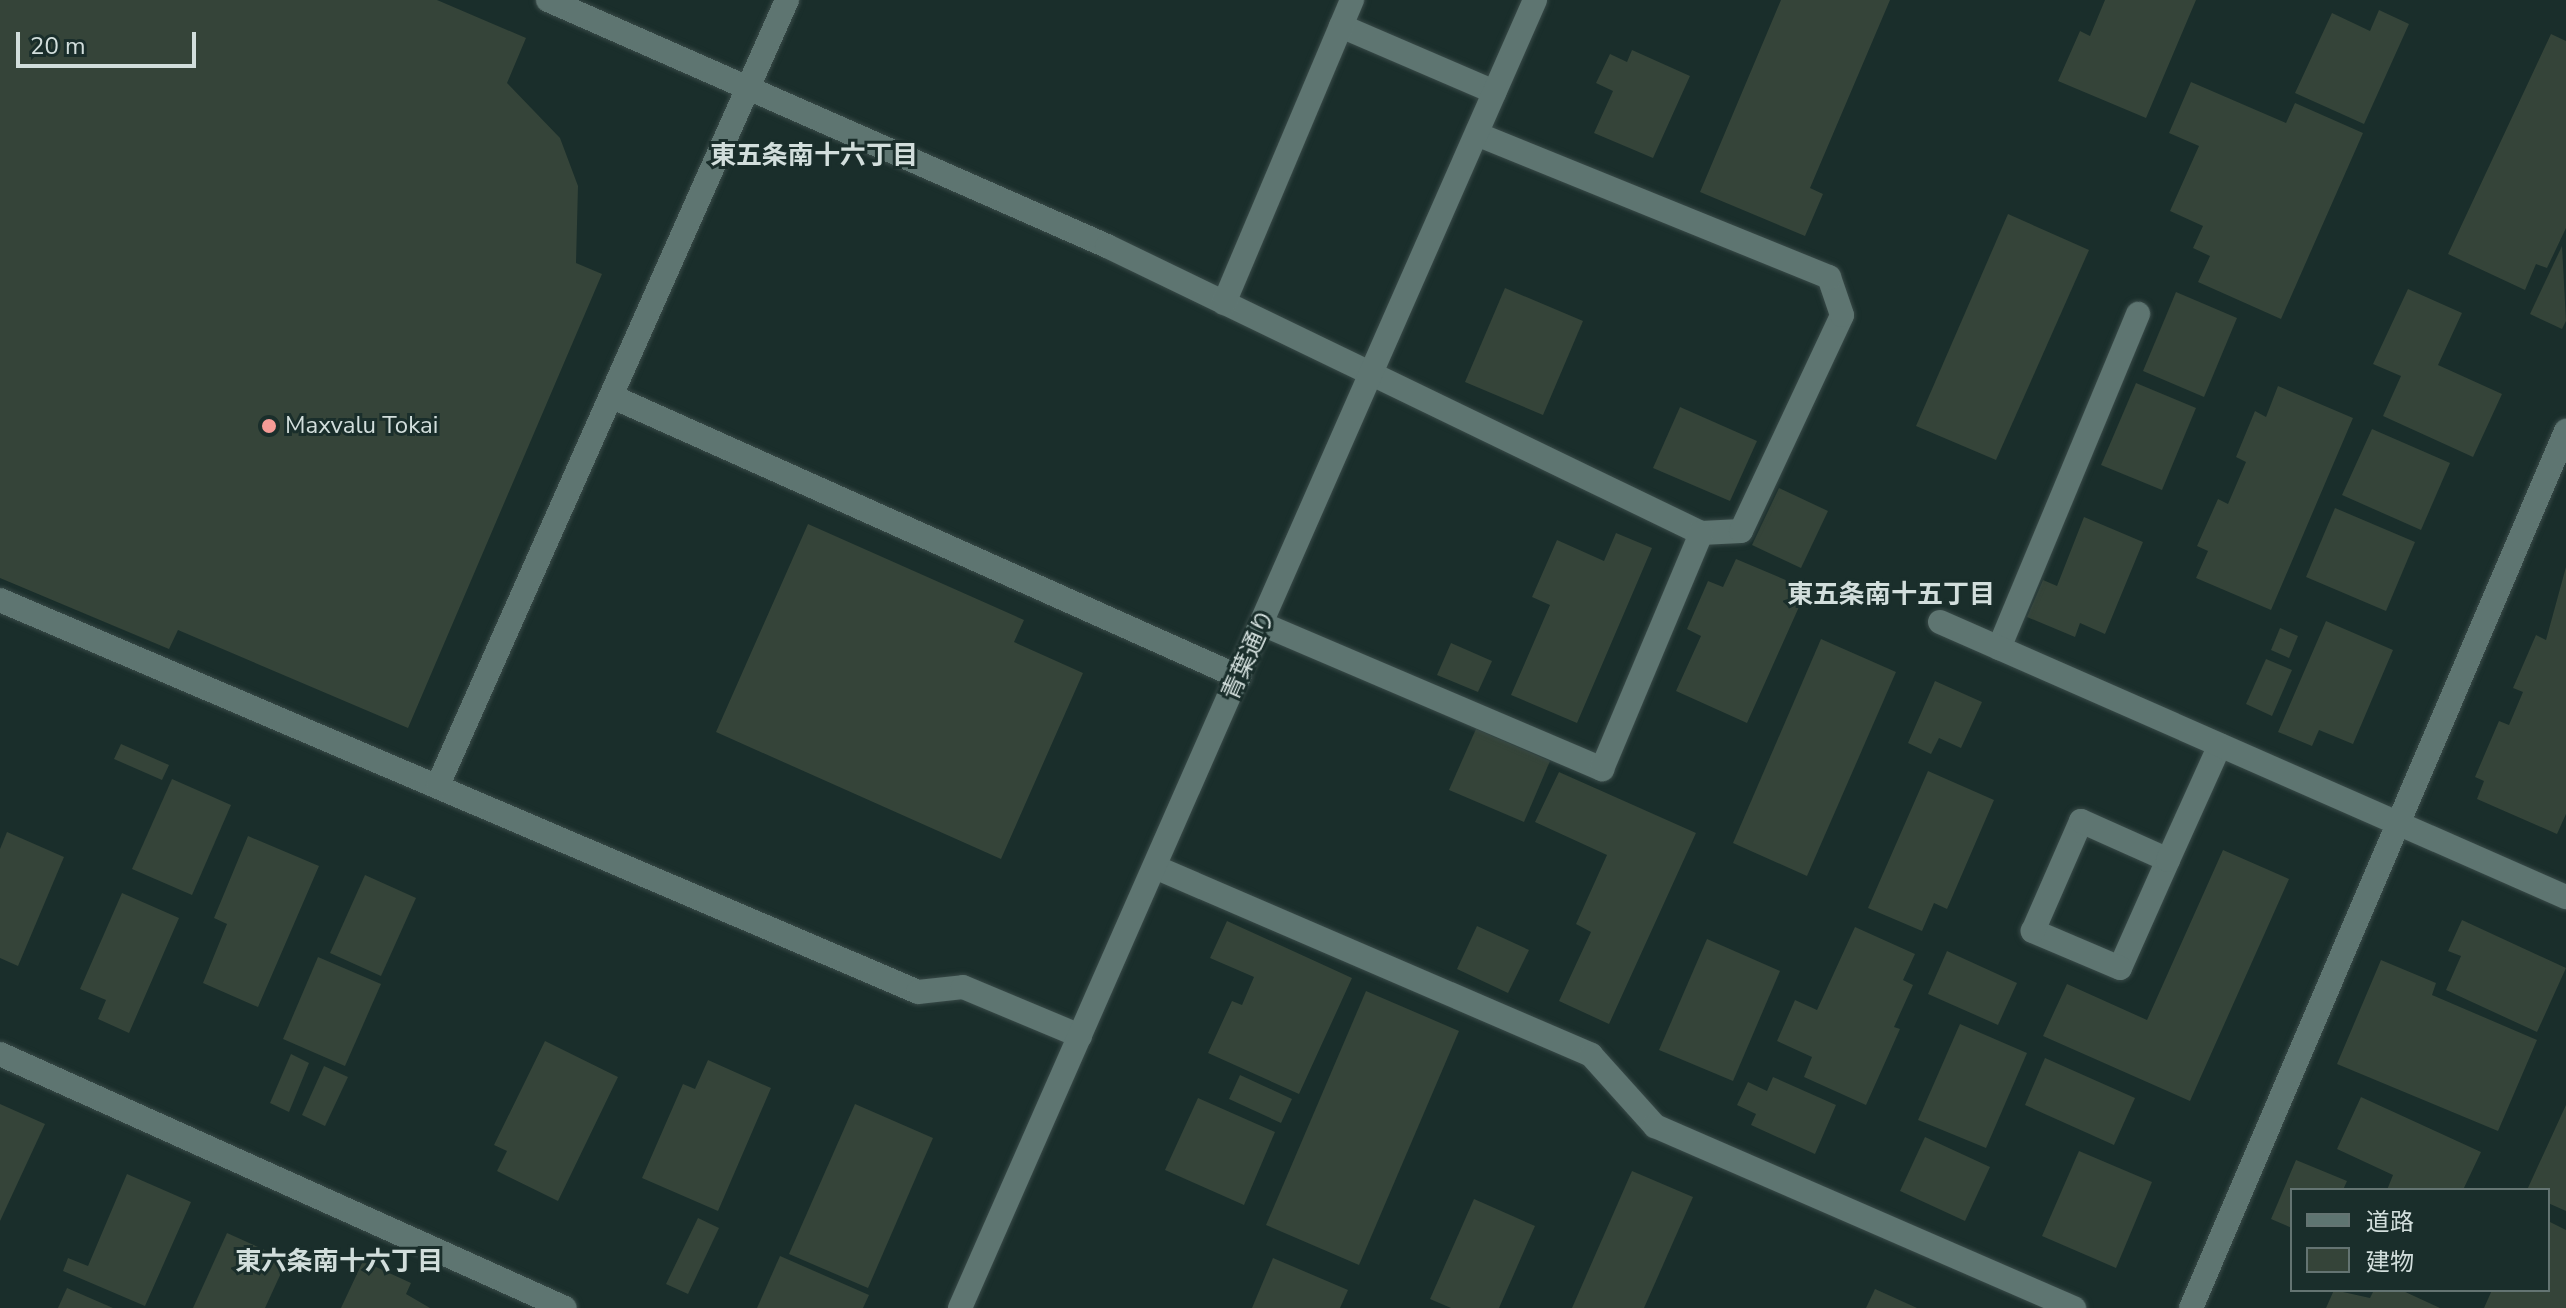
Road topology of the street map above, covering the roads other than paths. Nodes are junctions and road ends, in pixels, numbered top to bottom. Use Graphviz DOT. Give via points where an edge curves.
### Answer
graph roads {
  1 [pos="548,0"];
  2 [pos="787,0"];
  3 [pos="1352,0"];
  4 [pos="1535,0"];
  5 [pos="1341,26"];
  6 [pos="748,86"];
  7 [pos="1494,92"];
  8 [pos="1477,134"];
  9 [pos="1224,303"];
  10 [pos="2138,314"];
  11 [pos="1369,370"];
  12 [pos="613,397"];
  13 [pos="2566,431"];
  14 [pos="1701,533"];
  15 [pos="0,600"];
  16 [pos="1940,622"];
  17 [pos="1262,624"];
  18 [pos="1999,648"];
  19 [pos="1239,677"];
  20 [pos="2220,745"];
  21 [pos="438,785"];
  22 [pos="2394,822"];
  23 [pos="2168,860"];
  24 [pos="1155,867"];
  25 [pos="2566,897"];
  26 [pos="1080,1036"];
  27 [pos="0,1054"];
  28 [pos="565,1308"];
  29 [pos="960,1308"];
  30 [pos="2074,1308"];
  31 [pos="2191,1308"];
  1 -- 6 [label="street"];
  2 -- 6 [label="street"];
  3 -- 5 [label="street"];
  4 -- 7 [label="street, 青葉通り"];
  5 -- 7 [label="street"];
  5 -- 9 [label="street"];
  6 -- 9 [label="street"];
  6 -- 12 [label="street"];
  7 -- 8 [label="street, 青葉通り"];
  8 -- 11 [label="street, 青葉通り"];
  8 -- 14 [label="street" via="1829,277 1842,315 1741,531"];
  9 -- 11 [label="street"];
  10 -- 18 [label="street"];
  11 -- 14 [label="street"];
  11 -- 17 [label="street, 青葉通り"];
  12 -- 19 [label="street"];
  12 -- 21 [label="street"];
  13 -- 22 [label="street"];
  14 -- 17 [label="street" via="1602,769"];
  15 -- 21 [label="street"];
  16 -- 18 [label="street"];
  17 -- 19 [label="street, 青葉通り"];
  18 -- 20 [label="street"];
  19 -- 24 [label="street, 青葉通り"];
  20 -- 22 [label="street"];
  20 -- 23 [label="street"];
  21 -- 26 [label="street" via="918,992 963,987"];
  22 -- 25 [label="street"];
  22 -- 31 [label="street"];
  23 -- 23 [label="street" via="2120,968 2033,931 2081,821"];
  24 -- 26 [label="street, 青葉通り"];
  24 -- 30 [label="street" via="1591,1055 1655,1126"];
  26 -- 29 [label="street, 青葉通り"];
  27 -- 28 [label="street"];
}
